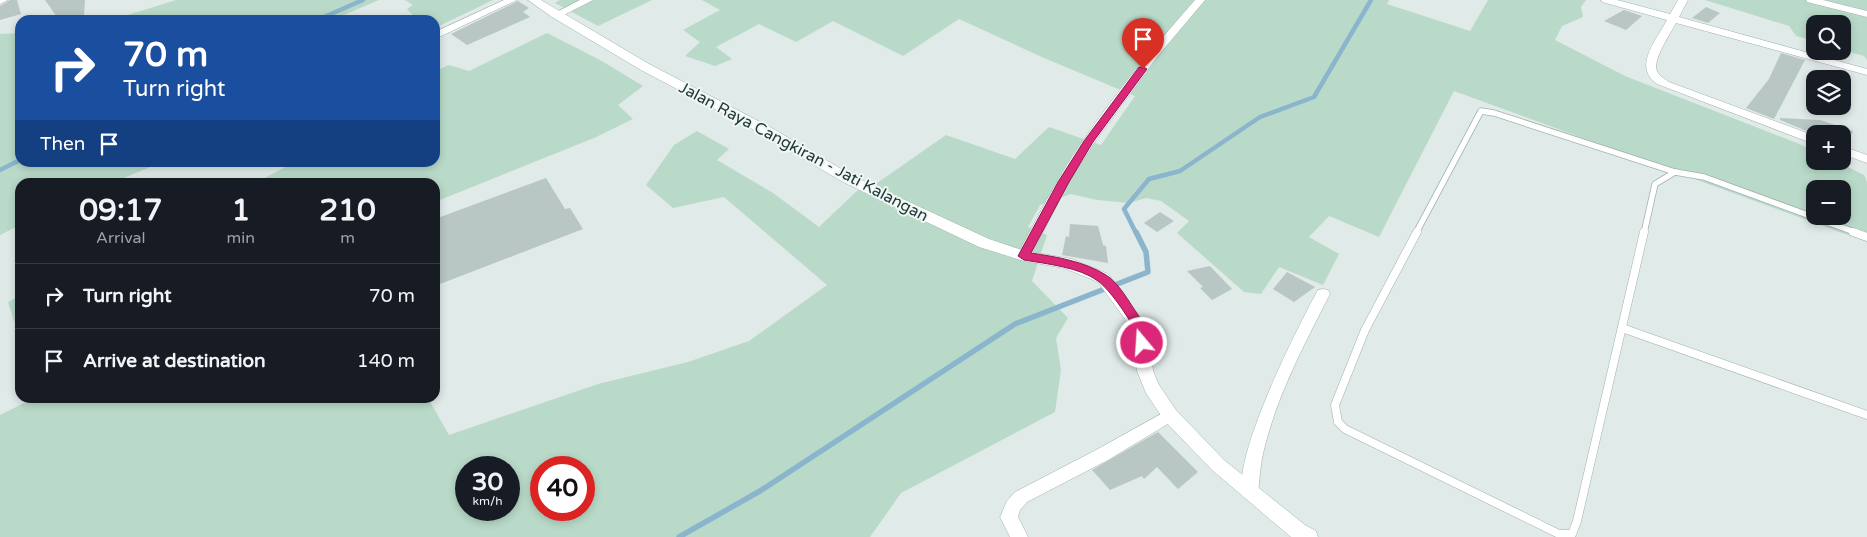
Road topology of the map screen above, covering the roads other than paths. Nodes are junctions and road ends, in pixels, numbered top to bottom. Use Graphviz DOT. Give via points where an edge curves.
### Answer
graph roads {
  1 [pos="512,0"];
  2 [pos="534,0"];
  3 [pos="588,0"];
  4 [pos="1200,0"];
  5 [pos="1606,0"];
  6 [pos="1683,0"];
  7 [pos="1811,0"];
  8 [pos="1867,14"];
  9 [pos="556,15"];
  10 [pos="1674,20"];
  11 [pos="440,34"];
  12 [pos="1867,72"];
  13 [pos="1806,137"];
  14 [pos="1851,153"];
  15 [pos="1867,159"];
  16 [pos="1674,172"];
  17 [pos="1867,237"];
  18 [pos="1024,256"];
  19 [pos="1323,294"];
  20 [pos="1622,328"];
  21 [pos="1170,415"];
  22 [pos="1867,415"];
  23 [pos="1250,492"];
  24 [pos="1299,535"];
  25 [pos="1019,537"];
  1 -- 11 [label="street"];
  2 -- 9 [label="street, Jalan Raya Cangkiran - Jati Kalangan"];
  3 -- 9 [label="street"];
  4 -- 18 [label="street" via="1153,55 1088,141"];
  5 -- 10 [label="street"];
  6 -- 10 [label="street"];
  7 -- 8 [label="street"];
  9 -- 18 [label="street, Jalan Raya Cangkiran - Jati Kalangan" via="848,179 976,240"];
  10 -- 12 [label="street"];
  10 -- 13 [label="street" via="1652,58 1650,68 1657,79"];
  14 -- 15 [label="street"];
  16 -- 17 [label="lane" via="1704,177"];
  16 -- 20 [label="lane" via="1655,184"];
  16 -- 20 [label="lane" via="1481,111 1366,330 1335,405 1335,415 1344,429 1559,534 1572,534"];
  18 -- 21 [label="street, Jalan Raya Cangkiran - Jati Kalangan" via="1067,263 1103,278 1141,329 1145,371"];
  19 -- 23 [label="street" via="1283,372 1268,410 1255,452"];
  20 -- 22 [label="lane"];
  21 -- 23 [label="street, Jalan Raya Cangkiran - Jati Kalangan" via="1218,465"];
  21 -- 25 [label="street" via="1021,498 1009,517"];
  23 -- 24 [label="street, Jalan Raya Cangkiran - Jati Kalangan"];
}
